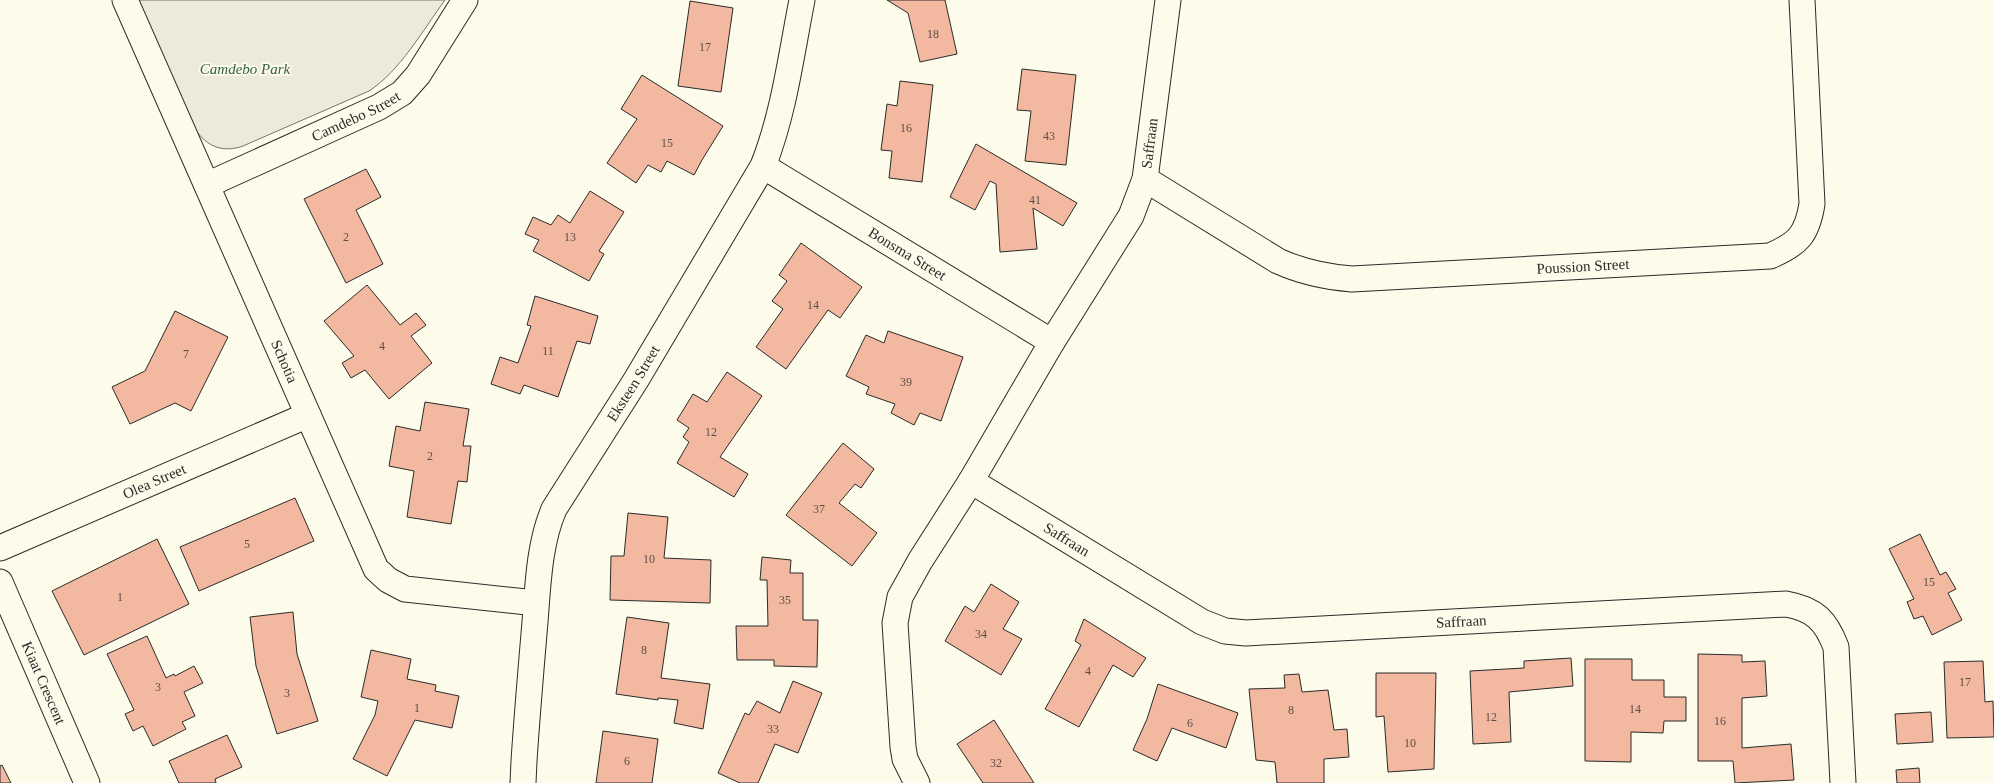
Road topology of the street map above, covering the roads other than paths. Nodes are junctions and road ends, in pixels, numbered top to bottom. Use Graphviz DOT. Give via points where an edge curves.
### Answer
graph roads {
  1 [pos="125,0"];
  2 [pos="465,0"];
  3 [pos="802,0"];
  4 [pos="1168,0"];
  5 [pos="1802,0"];
  6 [pos="763,166"];
  7 [pos="1145,179"];
  8 [pos="207,185"];
  9 [pos="1052,342"];
  10 [pos="308,415"];
  11 [pos="971,481"];
  12 [pos="0,548"];
  13 [pos="0,582"];
  14 [pos="536,603"];
  15 [pos="87,783"];
  16 [pos="524,783"];
  17 [pos="917,783"];
  18 [pos="1843,783"];
  1 -- 8 [label="street, Schotia"];
  2 -- 8 [label="street, Camdebo Street" via="418,75 402,92 379,107"];
  3 -- 6 [label="street, Eksteen Street" via="781,112"];
  4 -- 7 [label="street, Saffraan"];
  5 -- 7 [label="street, Poussion Street" via="1812,204 1810,220 1803,236 1788,249 1770,256 1335,278 1298,270 1278,261"];
  6 -- 9 [label="street, Bonsma Street"];
  6 -- 14 [label="street, Eksteen Street" via="636,380 554,509 543,541"];
  7 -- 9 [label="street, Saffraan" via="1131,216"];
  8 -- 10 [label="street, Schotia"];
  9 -- 11 [label="street, Saffraan"];
  10 -- 12 [label="street, Olea Street"];
  10 -- 14 [label="street, Schotia" via="376,569 388,580 405,589"];
  11 -- 17 [label="street, Saffraan" via="900,597 895,623 903,747"];
  11 -- 18 [label="street, Saffraan" via="1202,622 1225,631 1246,634 1786,604 1800,606 1823,621 1836,647"];
  13 -- 15 [label="street, Kiaat Crescent"];
  14 -- 16 [label="street, Eksteen Street"];
}
